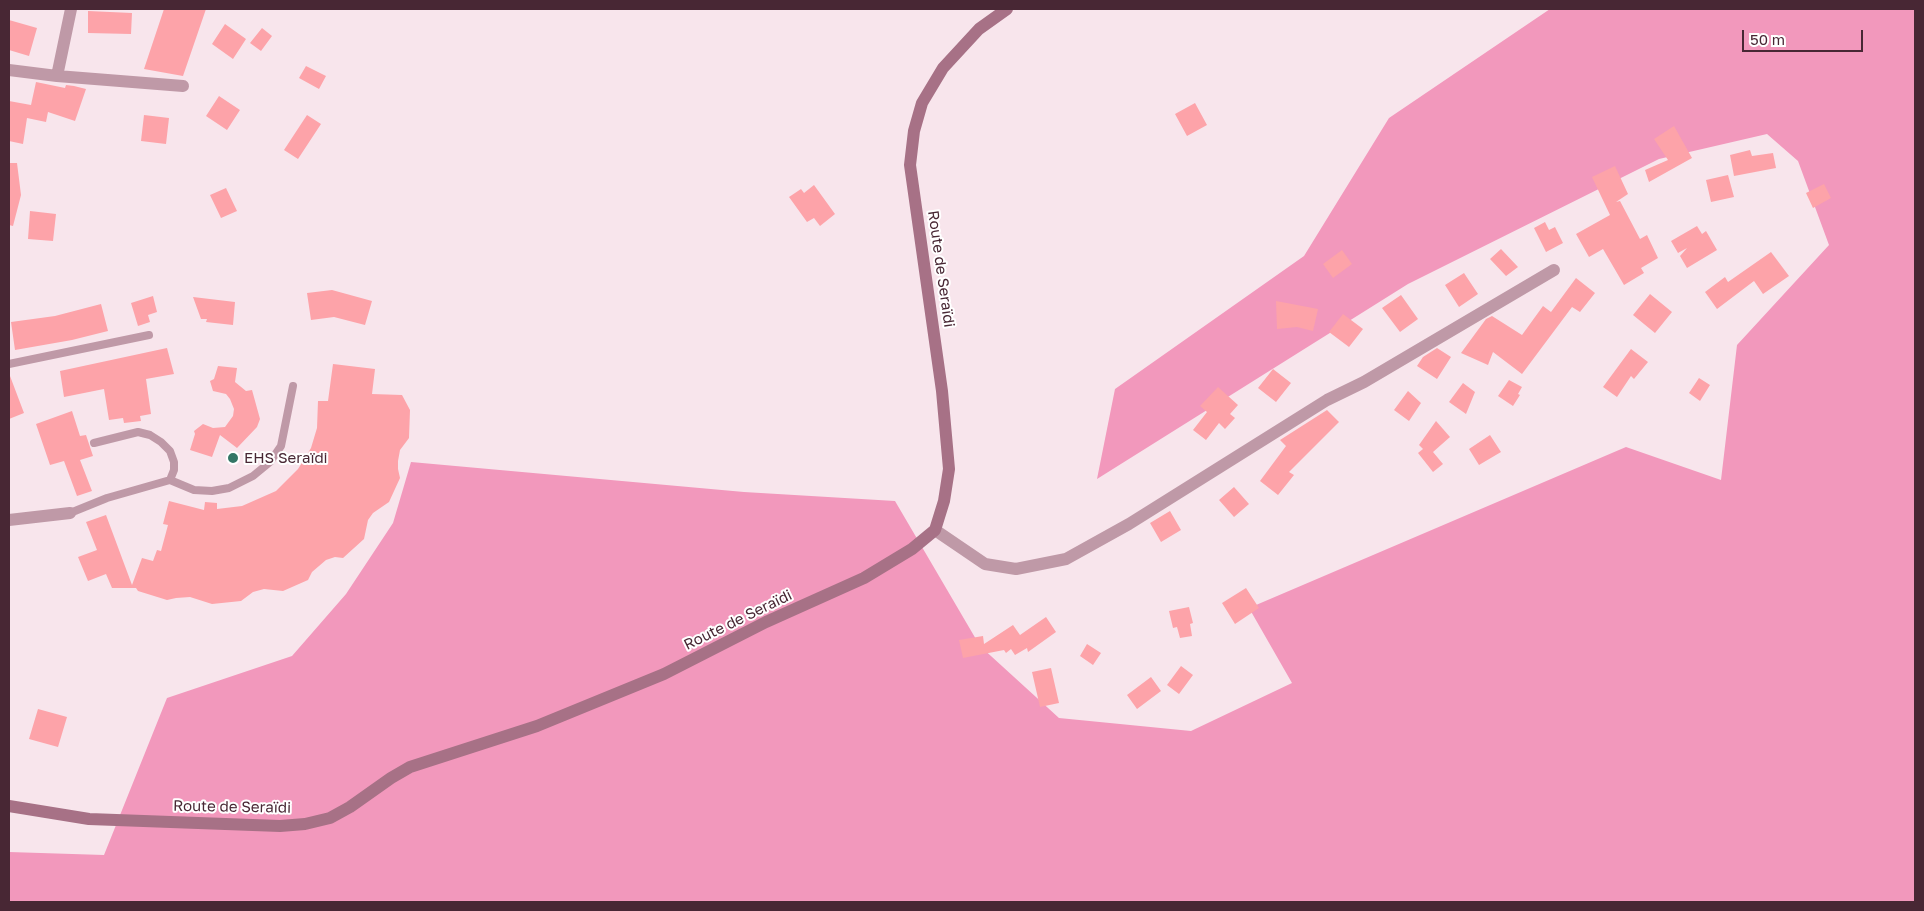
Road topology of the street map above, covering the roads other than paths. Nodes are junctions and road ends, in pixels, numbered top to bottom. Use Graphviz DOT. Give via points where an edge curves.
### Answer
graph roads {
  1 [pos="71,9"];
  2 [pos="1007,9"];
  3 [pos="9,70"];
  4 [pos="57,76"];
  5 [pos="183,86"];
  6 [pos="1554,270"];
  7 [pos="149,335"];
  8 [pos="9,364"];
  9 [pos="293,386"];
  10 [pos="94,443"];
  11 [pos="170,480"];
  12 [pos="70,513"];
  13 [pos="9,520"];
  14 [pos="935,530"];
  15 [pos="9,806"];
  1 -- 4 [label="street"];
  2 -- 14 [label="main road, Route de Seraïdi" via="979,29 943,68 922,103 914,131 910,165 942,391 949,470"];
  3 -- 4 [label="street"];
  4 -- 5 [label="street"];
  6 -- 14 [label="street" via="1364,382 1327,400 1129,524 1066,559 1016,569 985,564"];
  7 -- 8 [label="lane"];
  9 -- 11 [label="lane" via="281,446 270,462 253,476 229,488 212,491 194,490"];
  10 -- 11 [label="lane" via="138,432 150,435 170,451 174,462"];
  11 -- 12 [label="lane" via="107,498"];
  12 -- 13 [label="street"];
  14 -- 15 [label="main road, Route de Seraïdi" via="912,550 864,578 766,622 664,674 538,726 410,767 330,818 280,826 89,819"];
}
